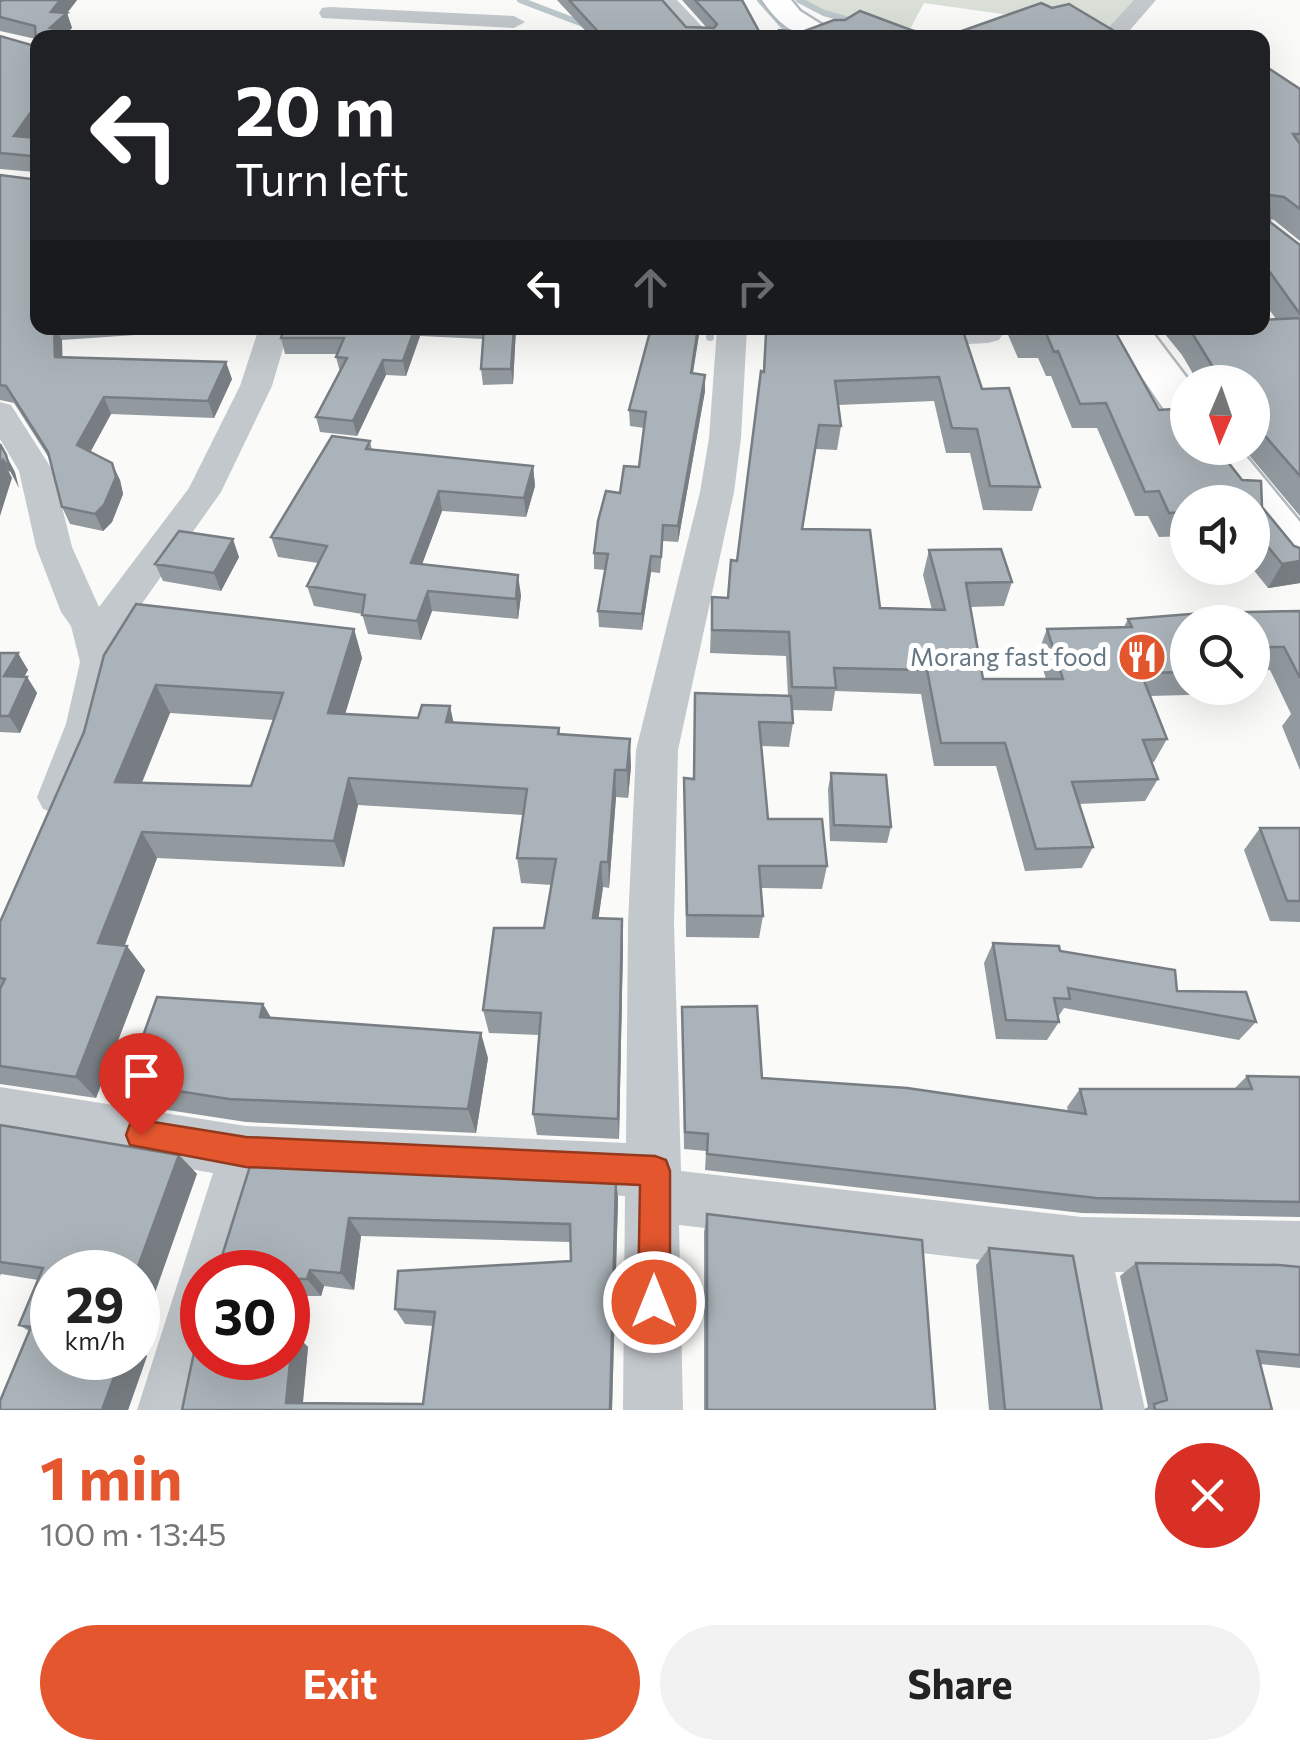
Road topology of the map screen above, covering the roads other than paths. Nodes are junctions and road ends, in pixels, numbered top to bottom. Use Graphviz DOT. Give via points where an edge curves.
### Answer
graph roads {
  1 [pos="665,0"];
  2 [pos="776,0"];
  3 [pos="1146,0"];
  4 [pos="333,6"];
  5 [pos="448,8"];
  6 [pos="514,22"];
  7 [pos="315,30"];
  8 [pos="694,30"];
  9 [pos="814,30"];
  10 [pos="1118,30"];
  11 [pos="272,335"];
  12 [pos="968,335"];
  13 [pos="1133,335"];
  14 [pos="889,339"];
  15 [pos="744,340"];
  16 [pos="1170,386"];
  17 [pos="0,412"];
  18 [pos="1228,465"];
  19 [pos="1300,556"];
  20 [pos="94,642"];
  21 [pos="44,834"];
  22 [pos="0,1112"];
  23 [pos="246,1152"];
  24 [pos="655,1183"];
  25 [pos="1082,1244"];
  26 [pos="1300,1248"];
  27 [pos="216,1250"];
  28 [pos="180,1367"];
  29 [pos="167,1410"];
  30 [pos="654,1410"];
  31 [pos="1116,1410"];
  1 -- 8 [label="street"];
  2 -- 9 [label="main road"];
  3 -- 10 [label="street"];
  4 -- 5 [label="street"];
  4 -- 7 [label="street"];
  5 -- 6 [label="street"];
  11 -- 20 [label="street" via="256,386 204,492"];
  12 -- 14 [label="street"];
  13 -- 16 [label="main road"];
  15 -- 24 [label="street" via="717,492 657,750 651,924"];
  17 -- 20 [label="street" via="36,471 54,547"];
  18 -- 19 [label="main road"];
  20 -- 21 [label="street" via="98,662 86,724"];
  22 -- 23 [label="street"];
  23 -- 24 [label="street"];
  23 -- 27 [label="street"];
  24 -- 25 [label="street"];
  24 -- 30 [label="street"];
  25 -- 26 [label="street"];
  25 -- 31 [label="street"];
  28 -- 29 [label="street"];
}
